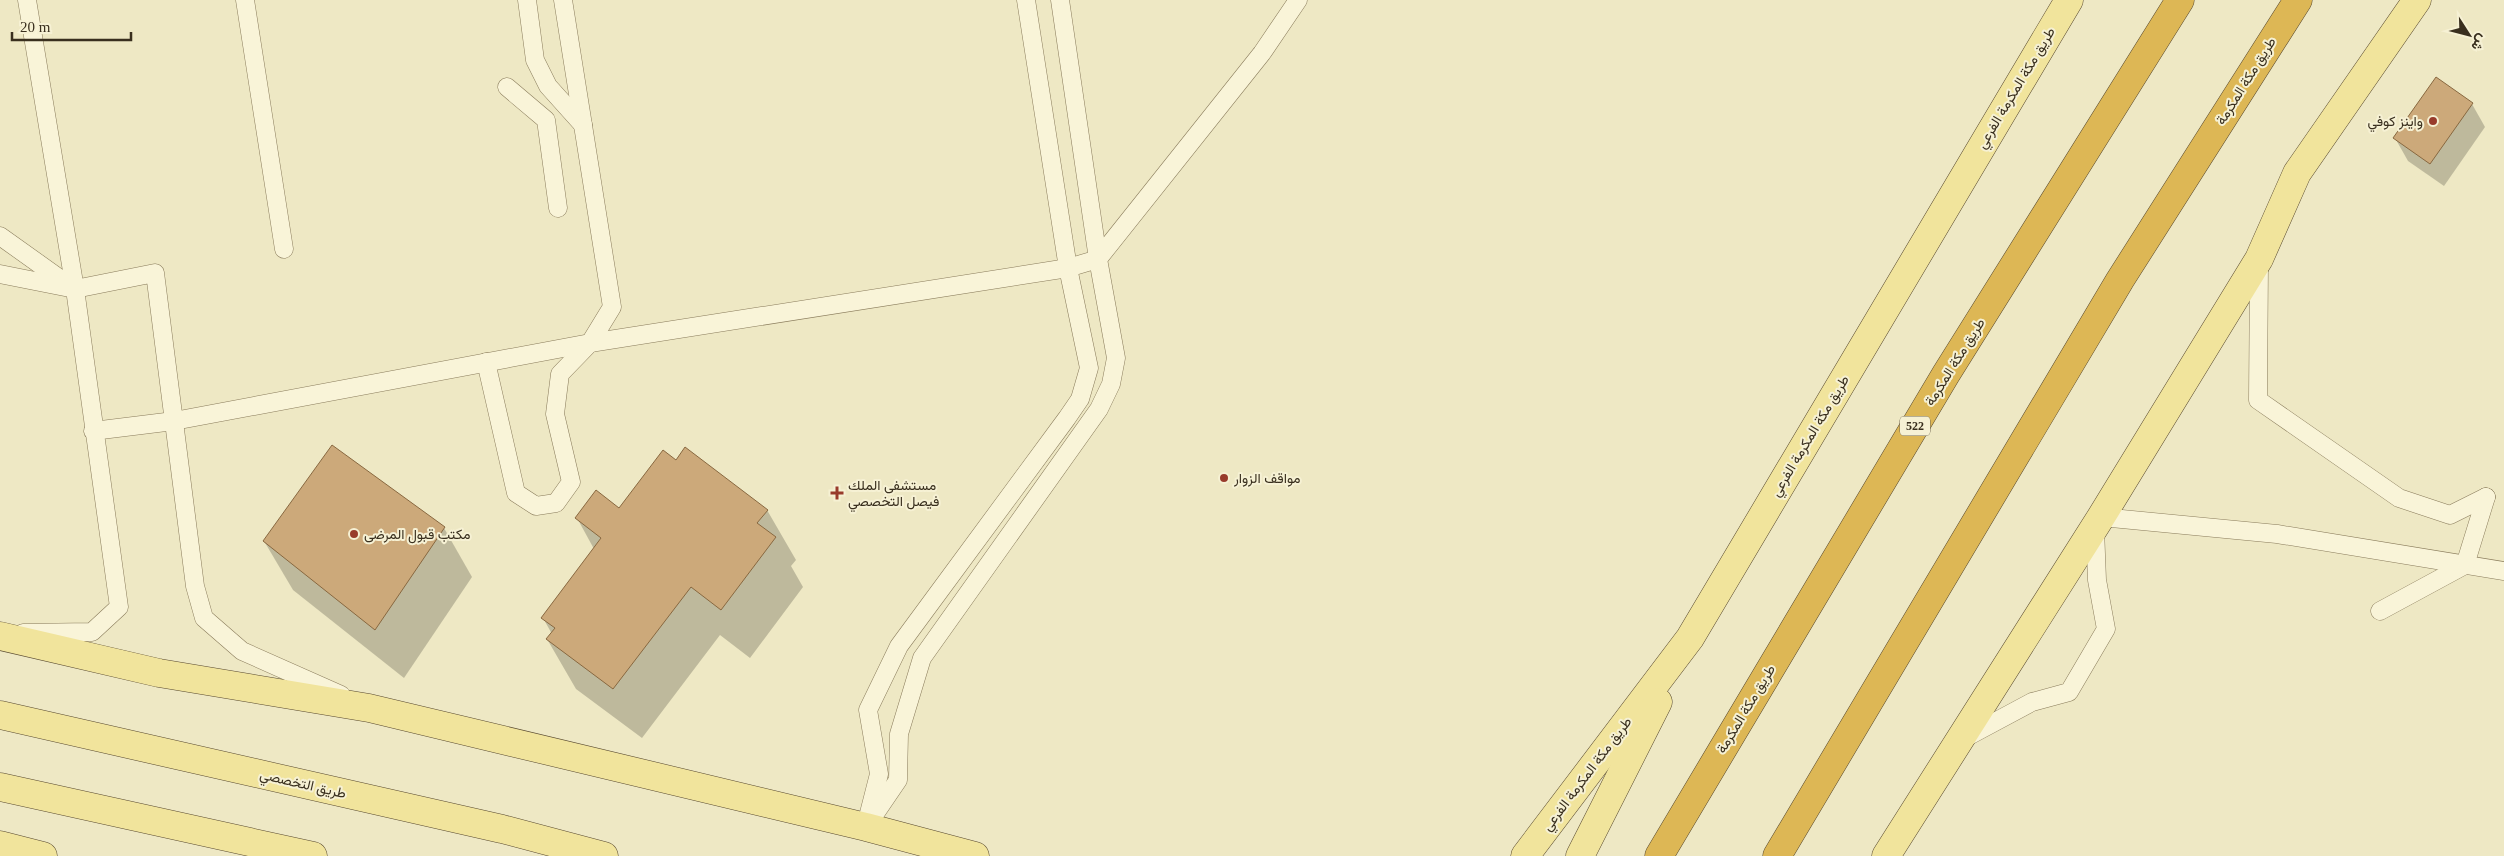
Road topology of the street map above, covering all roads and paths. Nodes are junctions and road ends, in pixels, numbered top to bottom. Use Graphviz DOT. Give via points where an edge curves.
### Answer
graph roads {
  1 [pos="27,0"];
  2 [pos="244,0"];
  3 [pos="527,0"];
  4 [pos="563,0"];
  5 [pos="1026,0"];
  6 [pos="1060,0"];
  7 [pos="1298,0"];
  8 [pos="2069,0"];
  9 [pos="2079,0"];
  10 [pos="2180,0"];
  11 [pos="2298,0"];
  12 [pos="2402,0"];
  13 [pos="2417,0"];
  14 [pos="507,87"];
  15 [pos="2012,94"];
  16 [pos="583,126"];
  17 [pos="2297,173"];
  18 [pos="558,208"];
  19 [pos="0,236"];
  20 [pos="284,249"];
  21 [pos="1098,259"];
  22 [pos="2259,259"];
  23 [pos="1068,268"];
  24 [pos="0,274"];
  25 [pos="75,290"];
  26 [pos="590,342"];
  27 [pos="486,362"];
  28 [pos="174,421"];
  29 [pos="93,431"];
  30 [pos="2098,521"];
  31 [pos="2465,565"];
  32 [pos="2504,572"];
  33 [pos="2380,611"];
  34 [pos="0,635"];
  35 [pos="1690,638"];
  36 [pos="369,708"];
  37 [pos="0,715"];
  38 [pos="1956,743"];
  39 [pos="0,788"];
  40 [pos="1914,808"];
  41 [pos="866,827"];
  42 [pos="0,845"];
  43 [pos="44,856"];
  44 [pos="313,856"];
  45 [pos="604,856"];
  46 [pos="975,856"];
  47 [pos="1525,856"];
  48 [pos="1580,856"];
  49 [pos="1658,856"];
  50 [pos="1777,856"];
  51 [pos="1867,856"];
  52 [pos="1886,856"];
  53 [pos="1898,856"];
  1 -- 25 [label="lane"];
  2 -- 20 [label="lane"];
  3 -- 16 [label="lane" via="535,60 548,86"];
  4 -- 16 [label="lane"];
  5 -- 23 [label="lane"];
  6 -- 21 [label="lane"];
  7 -- 21 [label="lane" via="1262,53"];
  8 -- 15 [label="main road, طريق مكة المكرمة الفرعي"];
  9 -- 15 [label="main road"];
  10 -- 49 [label="highway, طريق مكة المكرمة / 522" via="1946,374"];
  11 -- 50 [label="highway, طريق مكة المكرمة" via="2120,280"];
  12 -- 17 [label="main road"];
  13 -- 17 [label="main road"];
  14 -- 18 [label="lane" via="546,120"];
  15 -- 35 [label="main road, طريق مكة المكرمة الفرعي"];
  16 -- 26 [label="lane" via="612,307"];
  17 -- 22 [label="main road"];
  19 -- 25 [label="lane"];
  21 -- 23 [label="lane"];
  21 -- 41 [label="lane" via="1116,358 1111,384 1099,409 922,658 899,734 898,780"];
  22 -- 30 [label="main road"];
  22 -- 31 [label="lane" via="2258,400 2399,498 2450,515 2486,497"];
  23 -- 26 [label="lane"];
  23 -- 41 [label="lane" via="1089,368 1080,399 899,646 868,710 878,774"];
  24 -- 25 [label="lane"];
  25 -- 28 [label="lane" via="155,273"];
  25 -- 29 [label="lane"];
  26 -- 27 [label="lane"];
  26 -- 27 [label="lane" via="560,374 555,414 571,482 556,503 536,506 516,493"];
  27 -- 28 [label="lane"];
  28 -- 29 [label="lane"];
  28 -- 36 [label="lane" via="194,586 204,618 242,651"];
  29 -- 34 [label="lane" via="119,607 92,632"];
  30 -- 31 [label="lane" via="2277,534"];
  30 -- 38 [label="main road"];
  30 -- 38 [label="lane" via="2097,580 2106,629 2069,692 2032,702"];
  31 -- 32 [label="lane"];
  31 -- 33 [label="lane"];
  34 -- 36 [label="main road" via="159,673"];
  35 -- 47 [label="main road, طريق مكة المكرمة الفرعي"];
  35 -- 48 [label="main road"];
  36 -- 41 [label="main road"];
  37 -- 45 [label="main road, طريق التخصصي" via="492,827"];
  38 -- 40 [label="main road"];
  39 -- 44 [label="main road"];
  40 -- 51 [label="main road"];
  40 -- 52 [label="main road"];
  40 -- 53 [label="main road"];
  41 -- 46 [label="main road"];
  42 -- 43 [label="main road"];
}
